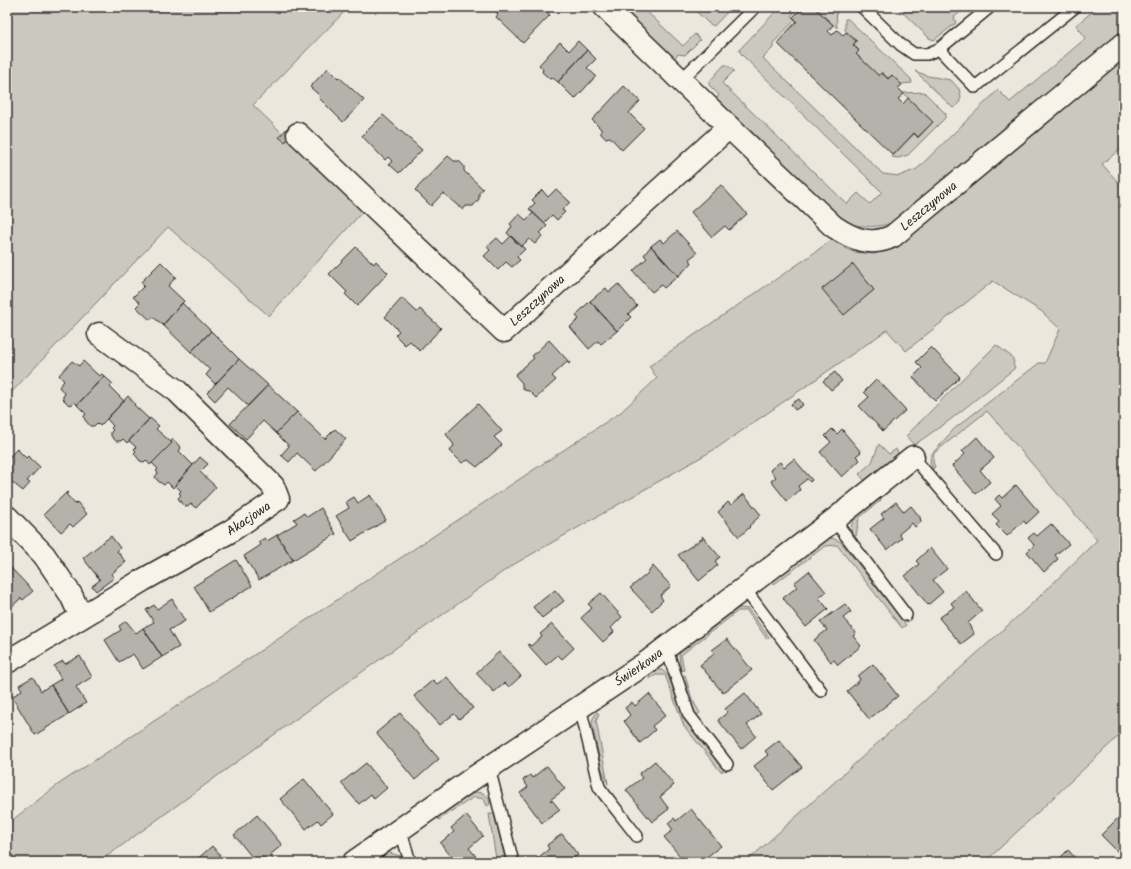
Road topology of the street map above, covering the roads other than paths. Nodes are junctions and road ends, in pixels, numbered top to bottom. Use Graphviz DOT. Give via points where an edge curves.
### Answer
graph roads {
  1 [pos="605,7"];
  2 [pos="755,7"];
  3 [pos="862,7"];
  4 [pos="990,7"];
  5 [pos="1075,7"];
  6 [pos="1124,44"];
  7 [pos="939,49"];
  8 [pos="681,80"];
  9 [pos="729,127"];
  10 [pos="298,134"];
  11 [pos="99,334"];
  12 [pos="913,457"];
  13 [pos="7,517"];
  14 [pos="834,520"];
  15 [pos="996,554"];
  16 [pos="744,588"];
  17 [pos="906,615"];
  18 [pos="82,617"];
  19 [pos="666,647"];
  20 [pos="7,662"];
  21 [pos="821,691"];
  22 [pos="580,706"];
  23 [pos="727,764"];
  24 [pos="489,768"];
  25 [pos="400,828"];
  26 [pos="637,836"];
  27 [pos="354,862"];
  28 [pos="410,862"];
  29 [pos="513,862"];
  1 -- 8 [label="street, Leszczynowa"];
  2 -- 8 [label="lane"];
  3 -- 7 [label="lane" via="901,45 914,54 927,54"];
  4 -- 7 [label="lane"];
  5 -- 7 [label="lane" via="975,87"];
  6 -- 9 [label="street, Leszczynowa" via="893,236 883,241 858,239 833,226"];
  8 -- 9 [label="street, Leszczynowa"];
  9 -- 10 [label="street, Leszczynowa" via="504,331"];
  11 -- 18 [label="street, Akacjowa" via="177,391 273,486 278,498 229,532"];
  12 -- 14 [label="street, Świerkowa"];
  12 -- 15 [label="lane"];
  13 -- 18 [label="street" via="44,555 71,595"];
  14 -- 16 [label="street, Świerkowa"];
  14 -- 17 [label="lane"];
  16 -- 19 [label="street, Świerkowa"];
  16 -- 21 [label="lane"];
  18 -- 20 [label="street, Akacjowa"];
  19 -- 22 [label="street, Świerkowa"];
  19 -- 23 [label="lane" via="689,715"];
  22 -- 24 [label="street, Świerkowa"];
  22 -- 26 [label="lane" via="600,787"];
  24 -- 25 [label="street, Świerkowa"];
  24 -- 29 [label="lane"];
  25 -- 27 [label="street, Świerkowa"];
  25 -- 28 [label="lane"];
}
